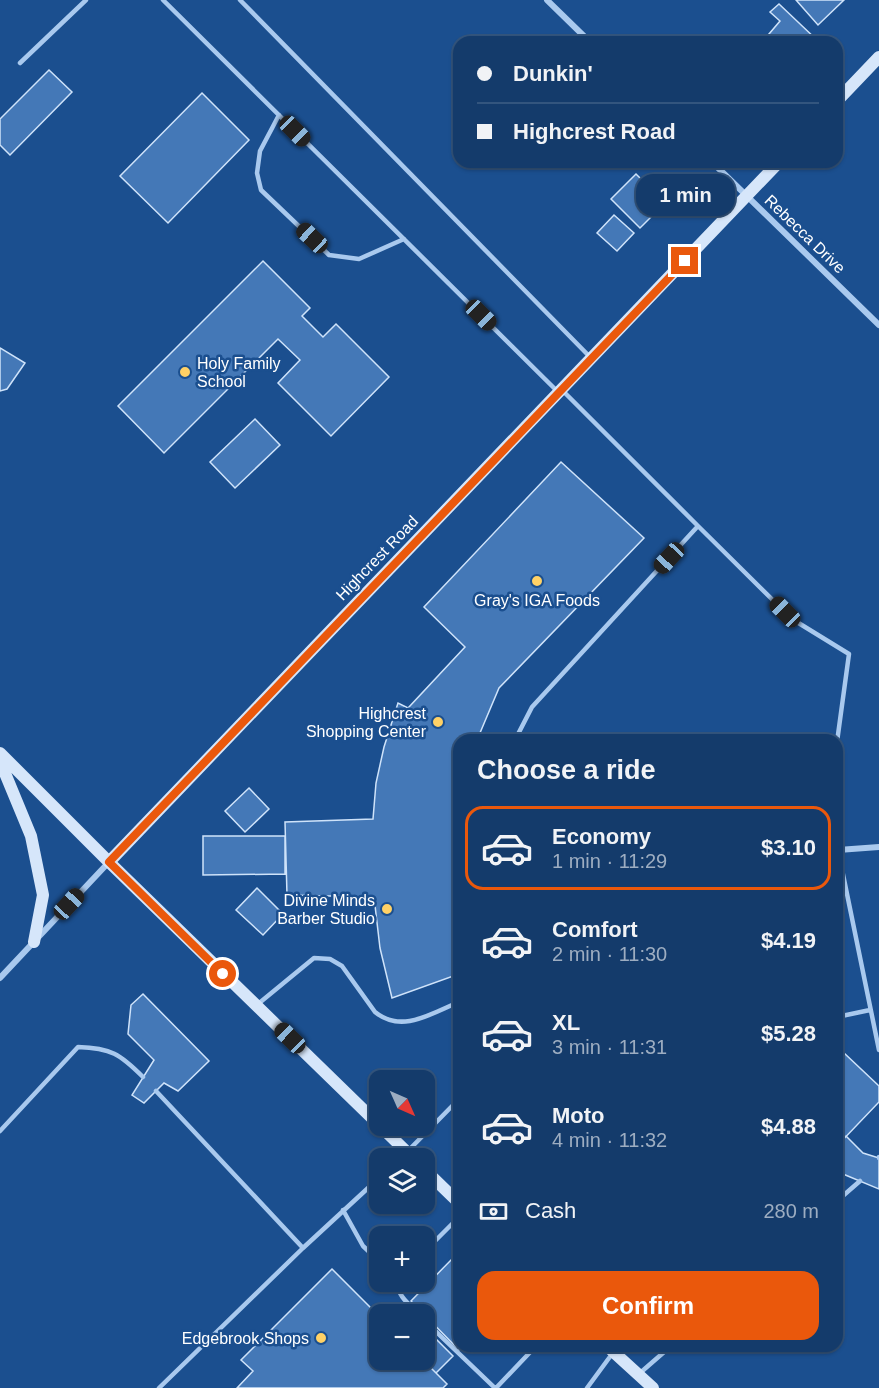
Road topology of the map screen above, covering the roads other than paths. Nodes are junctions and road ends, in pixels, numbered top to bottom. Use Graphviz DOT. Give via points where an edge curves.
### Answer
graph roads {
  1 [pos="86,0"];
  2 [pos="163,0"];
  3 [pos="172,0"];
  4 [pos="240,0"];
  5 [pos="547,0"];
  6 [pos="167,5"];
  7 [pos="584,36"];
  8 [pos="879,57"];
  9 [pos="20,63"];
  10 [pos="843,96"];
  11 [pos="279,115"];
  12 [pos="718,168"];
  13 [pos="773,168"];
  14 [pos="747,196"];
  15 [pos="404,238"];
  16 [pos="879,325"];
  17 [pos="592,358"];
  18 [pos="560,391"];
  19 [pos="698,526"];
  20 [pos="518,734"];
  21 [pos="838,734"];
  22 [pos="0,753"];
  23 [pos="0,761"];
  24 [pos="879,847"];
  25 [pos="843,850"];
  26 [pos="109,862"];
  27 [pos="843,880"];
  28 [pos="34,942"];
  29 [pos="0,978"];
  30 [pos="453,1005"];
  31 [pos="256,1006"];
  32 [pos="870,1010"];
  33 [pos="843,1016"];
  34 [pos="879,1050"];
  35 [pos="142,1077"];
  36 [pos="156,1091"];
  37 [pos="453,1106"];
  38 [pos="0,1131"];
  39 [pos="399,1148"];
  40 [pos="414,1148"];
  41 [pos="435,1180"];
  42 [pos="860,1181"];
  43 [pos="369,1187"];
  44 [pos="843,1196"];
  45 [pos="453,1197"];
  46 [pos="343,1210"];
  47 [pos="453,1223"];
  48 [pos="435,1241"];
  49 [pos="303,1248"];
  50 [pos="369,1252"];
  51 [pos="399,1292"];
  52 [pos="409,1304"];
  53 [pos="435,1331"];
  54 [pos="453,1348"];
  55 [pos="457,1352"];
  56 [pos="530,1352"];
  57 [pos="608,1352"];
  58 [pos="613,1352"];
  59 [pos="664,1352"];
  60 [pos="638,1375"];
  61 [pos="159,1388"];
  62 [pos="495,1388"];
  63 [pos="587,1388"];
  64 [pos="653,1388"];
  1 -- 9 [label="lane"];
  2 -- 6 [label="lane"];
  3 -- 6 [label="lane"];
  4 -- 17 [label="lane"];
  5 -- 7 [label="street"];
  6 -- 11 [label="lane"];
  8 -- 10 [label="street"];
  11 -- 15 [label="lane"];
  11 -- 15 [label="lane" via="260,151 257,173 261,190 329,255 359,260"];
  12 -- 14 [label="street, Rebecca Drive"];
  13 -- 14 [label="street, Highcrest Road"];
  14 -- 16 [label="street, Rebecca Drive"];
  14 -- 17 [label="street, Highcrest Road"];
  15 -- 18 [label="lane"];
  17 -- 18 [label="street, Highcrest Road"];
  18 -- 19 [label="lane"];
  18 -- 26 [label="street, Highcrest Road"];
  19 -- 20 [label="lane" via="532,707"];
  19 -- 21 [label="lane" via="792,619 849,654"];
  22 -- 26 [label="street"];
  23 -- 28 [label="street" via="31,836 43,895"];
  24 -- 25 [label="street"];
  26 -- 28 [label="street, Highcrest Road"];
  26 -- 31 [label="street"];
  27 -- 32 [label="lane"];
  28 -- 29 [label="street, Highcrest Road"];
  30 -- 31 [label="lane" via="414,1021 395,1022 375,1012 342,966 330,959 314,958"];
  31 -- 39 [label="street"];
  32 -- 33 [label="lane"];
  32 -- 34 [label="lane"];
  35 -- 38 [label="lane" via="124,1058 100,1048 78,1047"];
  36 -- 49 [label="lane"];
  37 -- 40 [label="lane"];
  41 -- 45 [label="street"];
  42 -- 44 [label="lane"];
  43 -- 46 [label="lane"];
  46 -- 49 [label="lane"];
  46 -- 50 [label="lane"];
  47 -- 48 [label="lane"];
  49 -- 61 [label="lane"];
  51 -- 52 [label="lane"];
  53 -- 54 [label="lane"];
  55 -- 62 [label="lane"];
  56 -- 62 [label="lane"];
  57 -- 63 [label="lane"];
  58 -- 60 [label="street"];
  59 -- 60 [label="lane"];
  60 -- 64 [label="street"];
}
